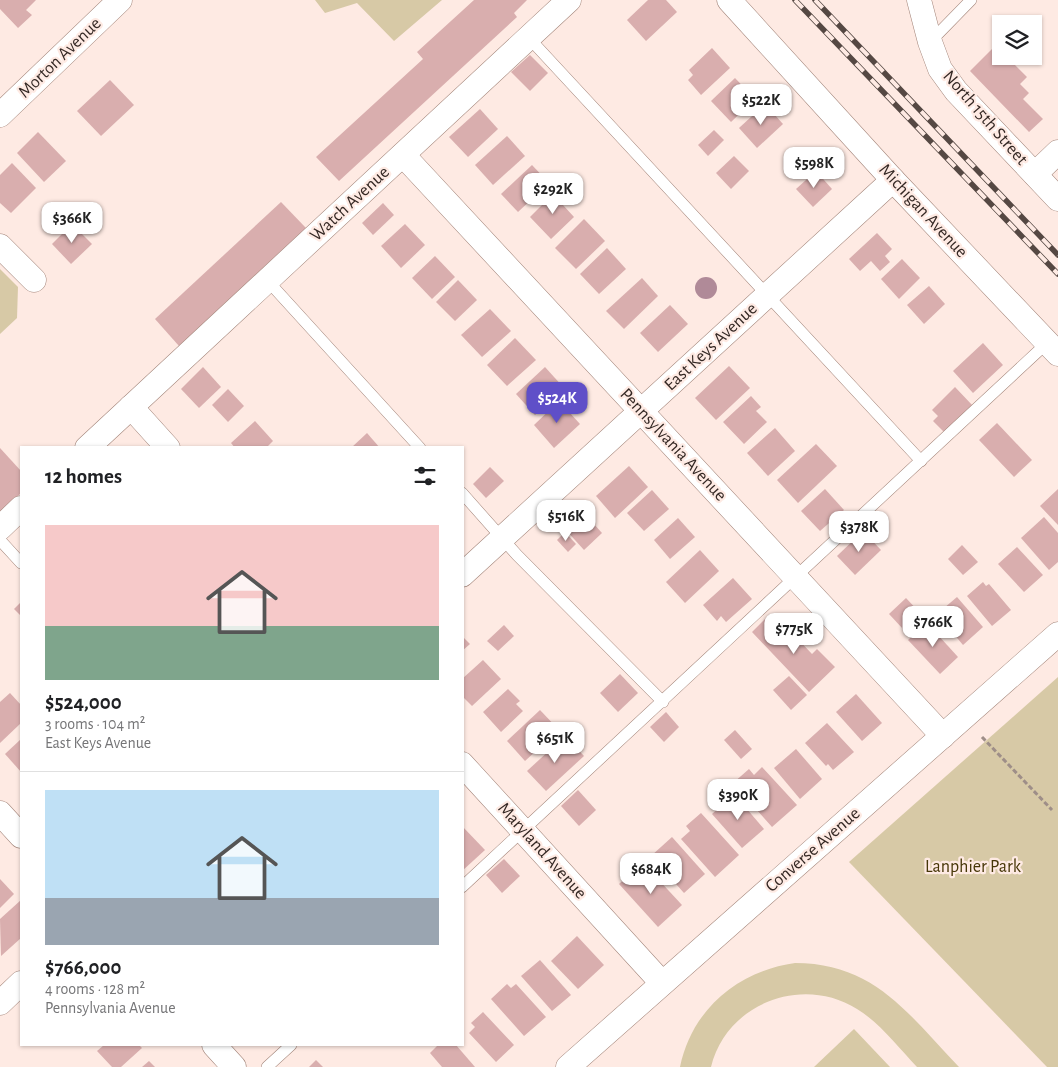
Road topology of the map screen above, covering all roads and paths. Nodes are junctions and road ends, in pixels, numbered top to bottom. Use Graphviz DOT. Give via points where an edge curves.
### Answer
graph roads {
  1 [pos="120,0"];
  2 [pos="569,0"];
  3 [pos="729,0"];
  4 [pos="919,0"];
  5 [pos="972,0"];
  6 [pos="529,38"];
  7 [pos="930,42"];
  8 [pos="0,115"];
  9 [pos="1058,152"];
  10 [pos="403,154"];
  11 [pos="1035,174"];
  12 [pos="893,180"];
  13 [pos="1058,199"];
  14 [pos="0,246"];
  15 [pos="34,280"];
  16 [pos="267,280"];
  17 [pos="767,295"];
  18 [pos="1053,348"];
  19 [pos="131,407"];
  20 [pos="642,412"];
  21 [pos="89,446"];
  22 [pos="166,446"];
  23 [pos="418,446"];
  24 [pos="921,461"];
  25 [pos="464,495"];
  26 [pos="20,509"];
  27 [pos="0,528"];
  28 [pos="503,538"];
  29 [pos="0,540"];
  30 [pos="20,562"];
  31 [pos="464,573"];
  32 [pos="796,578"];
  33 [pos="1058,634"];
  34 [pos="662,702"];
  35 [pos="943,736"];
  36 [pos="982,737"];
  37 [pos="464,766"];
  38 [pos="1052,810"];
  39 [pos="0,813"];
  40 [pos="524,831"];
  41 [pos="20,835"];
  42 [pos="464,885"];
  43 [pos="662,983"];
  44 [pos="20,984"];
  45 [pos="0,1003"];
  46 [pos="215,1046"];
  47 [pos="290,1046"];
  48 [pos="234,1067"];
  49 [pos="267,1067"];
  50 [pos="568,1067"];
  1 -- 8 [label="street, Morton Avenue"];
  2 -- 6 [label="street, Watch Avenue"];
  3 -- 12 [label="street, Michigan Avenue"];
  4 -- 7 [label="street, North 15th Street"];
  5 -- 7 [label="lane"];
  6 -- 10 [label="street, Watch Avenue"];
  6 -- 17 [label="lane"];
  7 -- 11 [label="street, North 15th Street" via="940,68 956,91"];
  9 -- 11 [label="street"];
  10 -- 16 [label="street, Watch Avenue"];
  10 -- 20 [label="street, Pennsylvania Avenue"];
  11 -- 13 [label="street, North 15th Street"];
  12 -- 17 [label="street, East Keys Avenue"];
  12 -- 18 [label="street, Michigan Avenue"];
  14 -- 15 [label="street"];
  16 -- 19 [label="street, Watch Avenue"];
  16 -- 23 [label="lane"];
  17 -- 20 [label="street, East Keys Avenue"];
  17 -- 24 [label="lane"];
  18 -- 24 [label="lane"];
  19 -- 21 [label="street, Watch Avenue"];
  19 -- 22 [label="street"];
  20 -- 28 [label="street, East Keys Avenue"];
  20 -- 32 [label="street, Pennsylvania Avenue"];
  24 -- 32 [label="lane"];
  25 -- 28 [label="lane"];
  26 -- 27 [label="street"];
  28 -- 31 [label="street, East Keys Avenue"];
  28 -- 34 [label="lane"];
  29 -- 30 [label="lane"];
  32 -- 34 [label="lane"];
  32 -- 35 [label="street, Pennsylvania Avenue"];
  33 -- 35 [label="street, Converse Avenue"];
  34 -- 40 [label="lane"];
  35 -- 43 [label="street, Converse Avenue"];
  36 -- 38 [label="path"];
  37 -- 40 [label="street, Maryland Avenue"];
  39 -- 41 [label="street"];
  40 -- 42 [label="lane"];
  40 -- 43 [label="street, Maryland Avenue"];
  43 -- 50 [label="street, Converse Avenue"];
  44 -- 45 [label="street"];
  46 -- 48 [label="street"];
  47 -- 49 [label="lane"];
}
